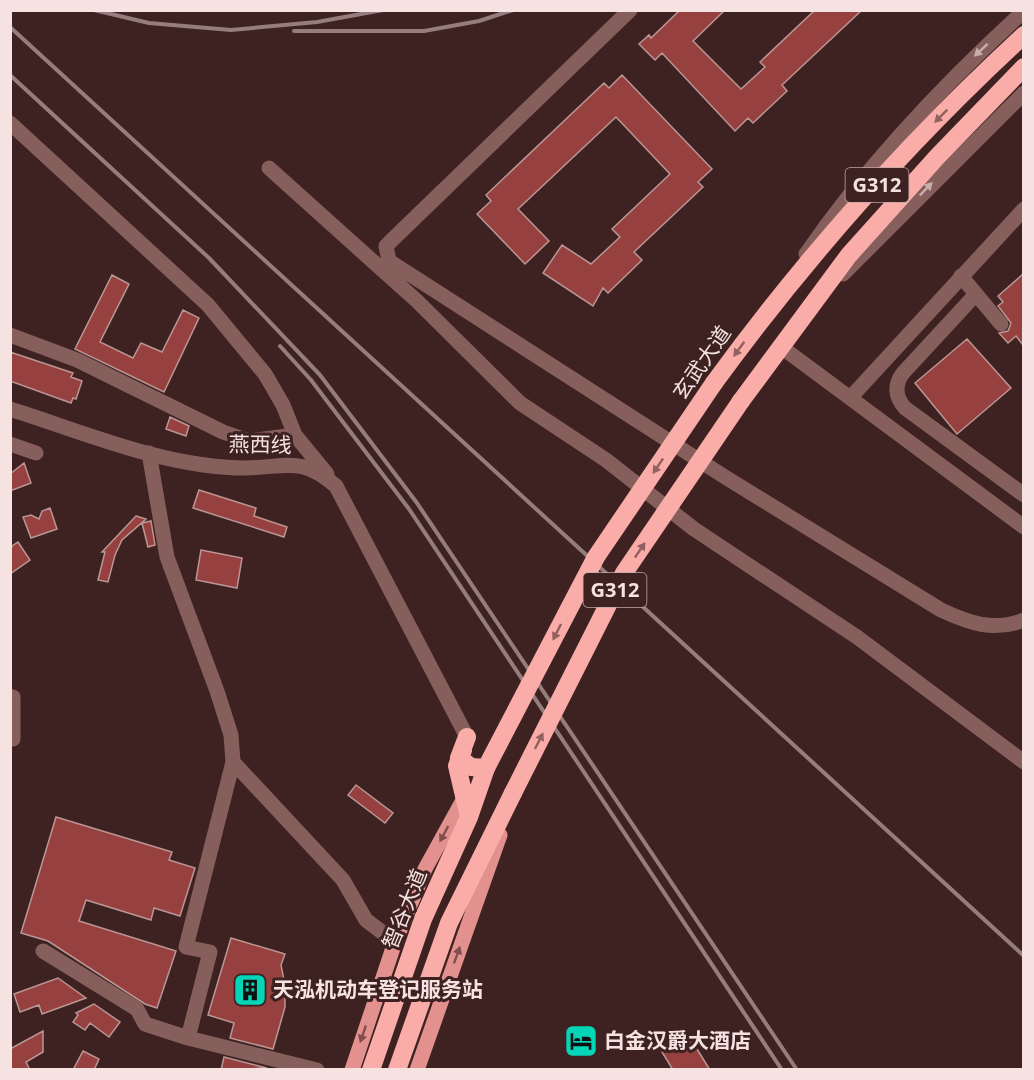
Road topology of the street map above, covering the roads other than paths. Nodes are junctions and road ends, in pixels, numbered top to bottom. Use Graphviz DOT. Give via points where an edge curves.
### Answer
graph roads {
  1 [pos="630,10"];
  2 [pos="1023,10"];
  3 [pos="1023,35"];
  4 [pos="1019,72"];
  5 [pos="1023,93"];
  6 [pos="10,123"];
  7 [pos="270,168"];
  8 [pos="1023,209"];
  9 [pos="380,259"];
  10 [pos="961,276"];
  11 [pos="976,294"];
  12 [pos="763,316"];
  13 [pos="798,322"];
  14 [pos="1001,324"];
  15 [pos="10,335"];
  16 [pos="780,346"];
  17 [pos="850,397"];
  18 [pos="10,409"];
  19 [pos="295,435"];
  20 [pos="10,444"];
  21 [pos="36,453"];
  22 [pos="149,453"];
  23 [pos="336,486"];
  24 [pos="1023,495"];
  25 [pos="1023,527"];
  26 [pos="1023,620"];
  27 [pos="10,696"];
  28 [pos="467,737"];
  29 [pos="14,740"];
  30 [pos="233,762"];
  31 [pos="1023,762"];
  32 [pos="486,768"];
  33 [pos="513,793"];
  34 [pos="464,797"];
  35 [pos="469,816"];
  36 [pos="395,942"];
  37 [pos="43,951"];
  38 [pos="188,1038"];
  39 [pos="317,1070"];
  40 [pos="352,1070"];
  41 [pos="371,1070"];
  42 [pos="397,1070"];
  43 [pos="417,1070"];
  1 -- 9 [label="street" via="392,240"];
  2 -- 12 [label="street, one-way" via="965,65 844,199"];
  3 -- 12 [label="highway, 玄武大道 / G312, one-way" via="920,137"];
  4 -- 13 [label="highway, G312" via="849,255"];
  13 -- 5 [label="street, one-way"];
  6 -- 19 [label="street" via="208,305 265,374"];
  7 -- 9 [label="street"];
  8 -- 10 [label="street"];
  9 -- 26 [label="street" via="390,261 725,477 941,610 969,624 986,627"];
  9 -- 31 [label="street" via="520,403 606,460 694,529 857,637"];
  10 -- 11 [label="street"];
  10 -- 17 [label="street"];
  11 -- 14 [label="street"];
  11 -- 24 [label="street" via="903,372 897,387 898,398 905,408"];
  12 -- 32 [label="highway, 玄武大道 / G312, one-way, bridge" via="596,557"];
  13 -- 16 [label="highway, G312"];
  15 -- 19 [label="street" via="77,360 223,432 249,441"];
  16 -- 17 [label="street"];
  33 -- 16 [label="highway, G312, one-way, bridge" via="624,573"];
  17 -- 25 [label="street"];
  18 -- 22 [label="street, 燕西线"];
  19 -- 23 [label="street"];
  20 -- 21 [label="street"];
  22 -- 23 [label="street, 燕西线" via="195,465 247,468 285,464 317,469"];
  22 -- 30 [label="street" via="167,556 218,691 231,735"];
  23 -- 28 [label="street, 燕西线"];
  27 -- 29 [label="street"];
  28 -- 32 [label="highway" via="459,758 471,767"];
  28 -- 34 [label="highway" via="457,766"];
  30 -- 36 [label="street" via="343,880 366,920"];
  30 -- 38 [label="street" via="186,946 210,952"];
  32 -- 34 [label="main road"];
  32 -- 35 [label="highway, 智谷大道 / G312"];
  33 -- 42 [label="highway, G312" via="449,923"];
  43 -- 33 [label="main road, one-way"];
  34 -- 35 [label="highway"];
  34 -- 36 [label="main road, one-way" via="425,869"];
  35 -- 41 [label="highway, 智谷大道 / G312" via="423,919"];
  36 -- 40 [label="main road, one-way"];
  37 -- 38 [label="street" via="137,1009 145,1024"];
  38 -- 39 [label="street"];
}
